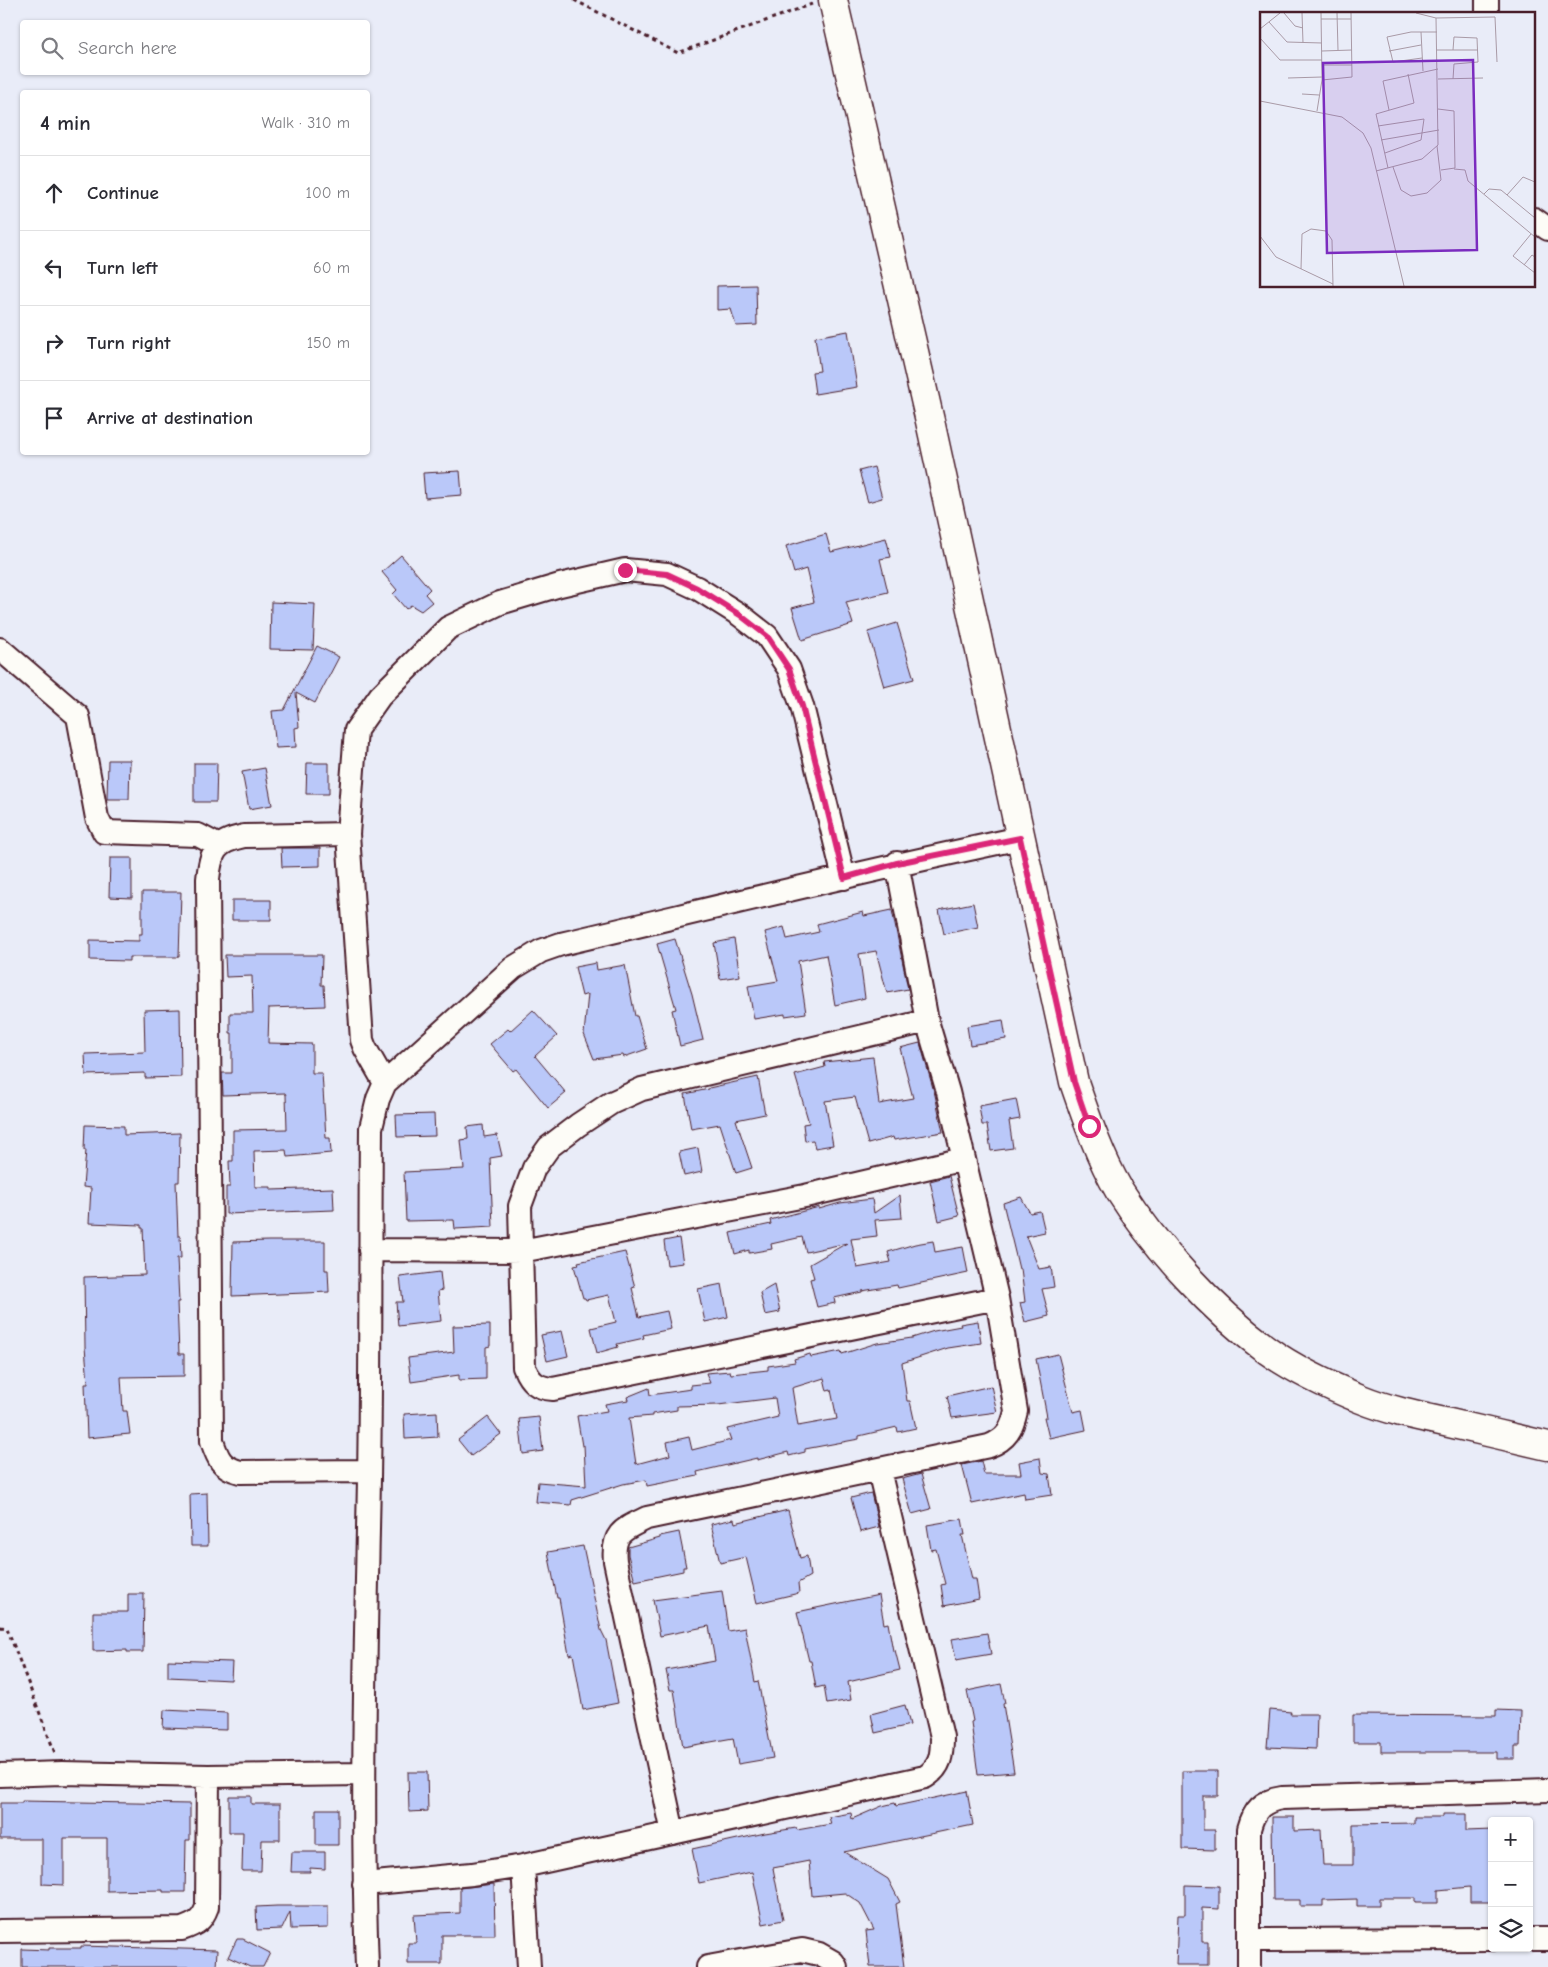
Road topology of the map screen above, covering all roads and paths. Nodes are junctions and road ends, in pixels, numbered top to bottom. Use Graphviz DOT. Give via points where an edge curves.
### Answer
graph roads {
  1 [pos="574,0"];
  2 [pos="823,2"];
  3 [pos="1536,220"];
  4 [pos="1548,228"];
  5 [pos="0,649"];
  6 [pos="348,834"];
  7 [pos="1020,838"];
  8 [pos="219,846"];
  9 [pos="897,863"];
  10 [pos="844,878"];
  11 [pos="927,1021"];
  12 [pos="385,1083"];
  13 [pos="964,1159"];
  14 [pos="370,1250"];
  15 [pos="521,1251"];
  16 [pos="997,1298"];
  17 [pos="1548,1446"];
  18 [pos="879,1470"];
  19 [pos="369,1471"];
  20 [pos="0,1626"];
  21 [pos="62,1772"];
  22 [pos="0,1774"];
  23 [pos="364,1774"];
  24 [pos="208,1776"];
  25 [pos="1548,1790"];
  26 [pos="673,1833"];
  27 [pos="523,1866"];
  28 [pos="364,1884"];
  29 [pos="0,1931"];
  30 [pos="1488,1939"];
  31 [pos="1533,1939"];
  32 [pos="1548,1939"];
  33 [pos="1249,1940"];
  34 [pos="367,1967"];
  35 [pos="529,1967"];
  36 [pos="708,1967"];
  37 [pos="836,1967"];
  38 [pos="1249,1967"];
  1 -- 2 [label="path" via="678,53"];
  2 -- 7 [label="street" via="928,412"];
  3 -- 4 [label="street"];
  5 -- 8 [label="street" via="78,716 97,818 104,832 198,835"];
  6 -- 8 [label="street" via="244,836"];
  6 -- 10 [label="street" via="356,730 380,696 448,628 500,603 560,584 625,570 667,574 697,588 767,636 789,669 802,706"];
  6 -- 12 [label="street" via="362,1040"];
  7 -- 9 [label="street"];
  7 -- 17 [label="street" via="1074,1082 1089,1126 1119,1188 1148,1232 1176,1265 1220,1310 1268,1350 1320,1381 1362,1400"];
  8 -- 19 [label="street" via="210,858 208,879 212,1441 222,1463 228,1469 240,1472"];
  9 -- 10 [label="street"];
  9 -- 11 [label="street"];
  10 -- 12 [label="street" via="542,951 513,968"];
  11 -- 13 [label="street"];
  11 -- 15 [label="street" via="642,1089 610,1103 549,1148 534,1168 520,1206"];
  12 -- 14 [label="street" via="371,1128"];
  13 -- 15 [label="street" via="805,1196"];
  13 -- 16 [label="street"];
  14 -- 15 [label="street"];
  14 -- 19 [label="street"];
  15 -- 16 [label="street" via="524,1368 535,1385 545,1389"];
  16 -- 18 [label="street" via="1016,1411 1008,1434 989,1446"];
  18 -- 26 [label="street" via="647,1518 627,1527 615,1538 616,1560"];
  18 -- 26 [label="street" via="942,1737 940,1762 925,1777"];
  19 -- 23 [label="street"];
  20 -- 21 [label="path" via="7,1628"];
  21 -- 22 [label="street"];
  21 -- 24 [label="street"];
  23 -- 24 [label="street"];
  23 -- 28 [label="street"];
  24 -- 29 [label="street" via="207,1907 203,1918 196,1924 182,1929"];
  25 -- 33 [label="street" via="1272,1799 1259,1807 1250,1829"];
  26 -- 27 [label="street"];
  27 -- 28 [label="street"];
  27 -- 35 [label="street"];
  28 -- 34 [label="street"];
  30 -- 33 [label="street"];
  31 -- 32 [label="street"];
  33 -- 38 [label="street"];
  36 -- 37 [label="street" via="802,1950 819,1954"];
}
